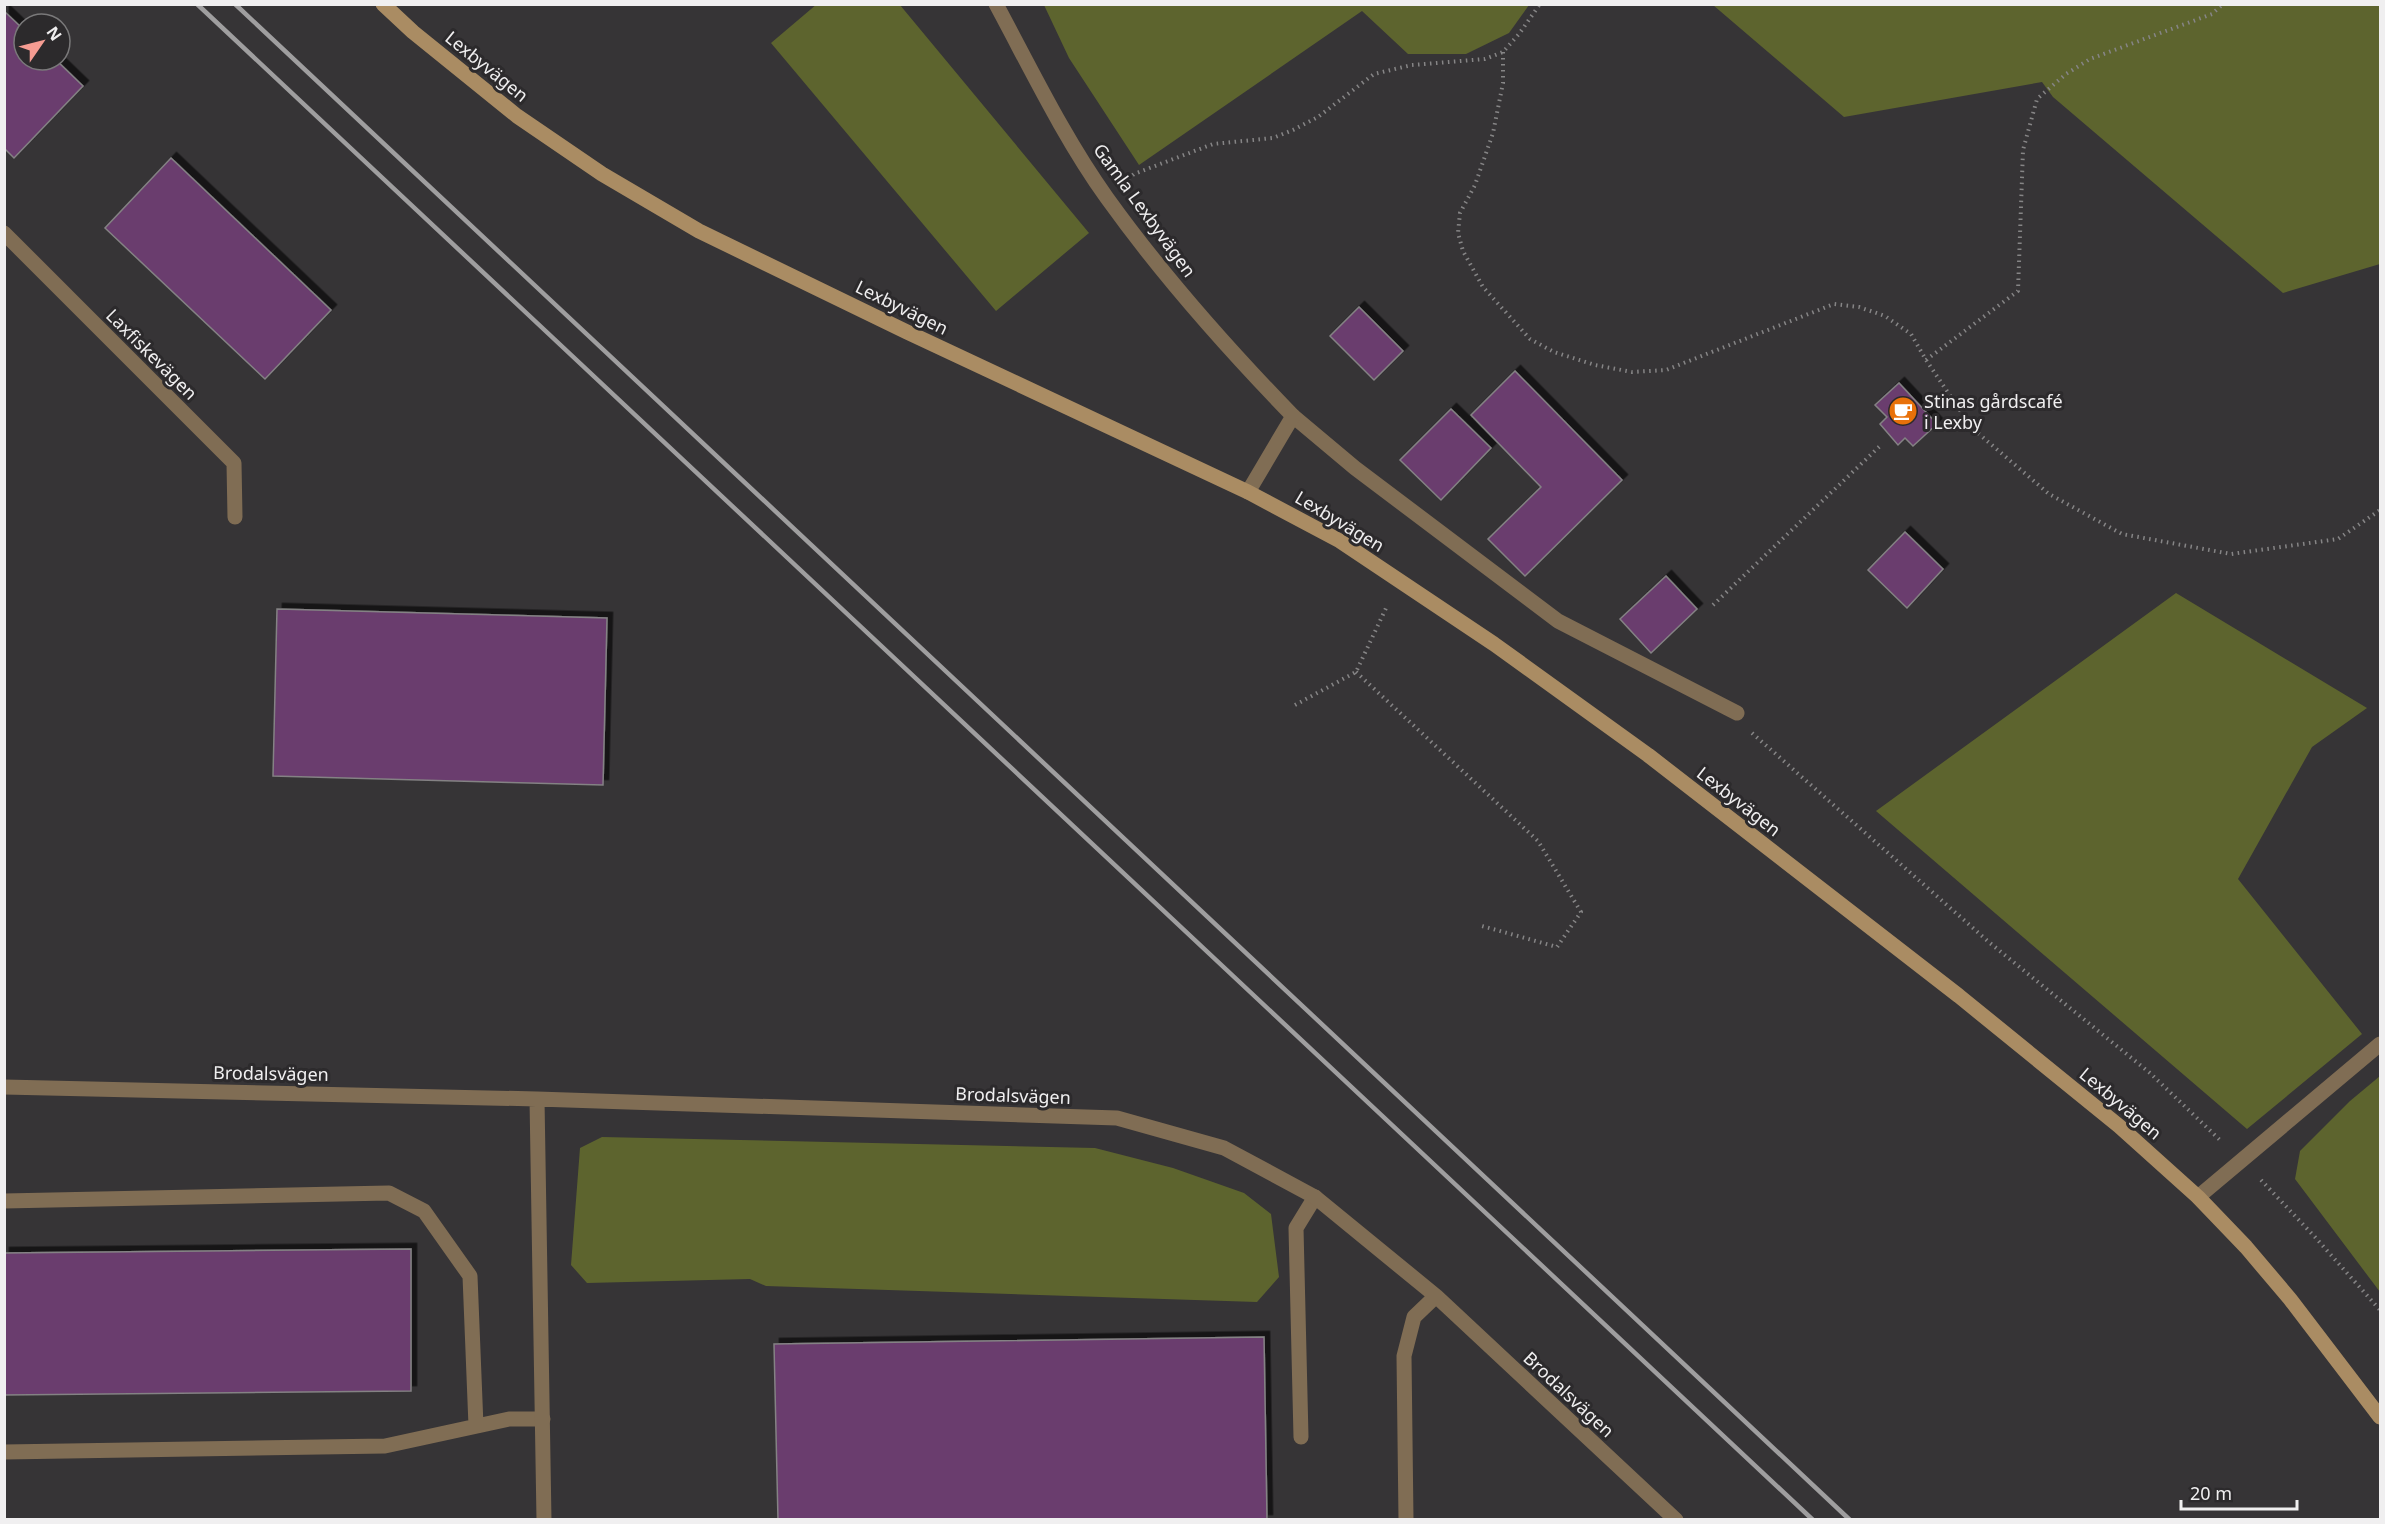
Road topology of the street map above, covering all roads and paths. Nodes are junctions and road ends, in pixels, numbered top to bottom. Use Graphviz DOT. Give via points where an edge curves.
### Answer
graph roads {
  1 [pos="383,4"];
  2 [pos="996,4"];
  3 [pos="1540,4"];
  4 [pos="2223,4"];
  5 [pos="1503,52"];
  6 [pos="1106,197"];
  7 [pos="4,233"];
  8 [pos="1926,360"];
  9 [pos="1293,416"];
  10 [pos="1880,446"];
  11 [pos="1248,492"];
  12 [pos="2380,510"];
  13 [pos="235,518"];
  14 [pos="1399,581"];
  15 [pos="1713,605"];
  16 [pos="1356,672"];
  17 [pos="1295,705"];
  18 [pos="1737,713"];
  19 [pos="1482,926"];
  20 [pos="2380,1044"];
  21 [pos="4,1087"];
  22 [pos="537,1098"];
  23 [pos="2242,1161"];
  24 [pos="1315,1197"];
  25 [pos="2198,1197"];
  26 [pos="4,1202"];
  27 [pos="1436,1296"];
  28 [pos="2380,1310"];
  29 [pos="2380,1417"];
  30 [pos="543,1419"];
  31 [pos="476,1426"];
  32 [pos="1301,1437"];
  33 [pos="4,1452"];
  34 [pos="544,1520"];
  35 [pos="1406,1520"];
  36 [pos="1676,1520"];
  1 -- 11 [label="street, Lexbyvägen" via="517,116 602,174 699,231"];
  2 -- 6 [label="street, Gamla Lexbyvägen"];
  3 -- 5 [label="path"];
  4 -- 8 [label="path" via="2212,14 2090,59 2037,99 2023,150 2018,291"];
  5 -- 6 [label="path" via="1485,59 1412,65 1374,74 1318,117 1293,130 1273,138 1202,147 1134,174"];
  5 -- 8 [label="path" via="1503,83 1493,133 1475,185 1460,213 1458,233 1463,251 1483,287 1530,339 1554,352 1594,365 1632,372 1666,370 1834,304 1885,316 1911,334"];
  6 -- 9 [label="street, Gamla Lexbyvägen" via="1216,336"];
  7 -- 13 [label="street, Laxfiskevägen" via="234,464"];
  8 -- 12 [label="path" via="1972,428 2049,494 2122,534 2231,554 2338,539"];
  9 -- 11 [label="street"];
  9 -- 18 [label="street" via="1558,621"];
  10 -- 15 [label="path"];
  11 -- 14 [label="street, Lexbyvägen" via="1340,541"];
  14 -- 16 [label="path"];
  14 -- 25 [label="street, Lexbyvägen" via="1648,755 1959,996 2120,1126"];
  16 -- 17 [label="path"];
  16 -- 19 [label="path" via="1538,841 1581,912 1557,947"];
  18 -- 23 [label="path" via="1754,737 1990,943 2151,1073"];
  20 -- 23 [label="street"];
  21 -- 22 [label="street, Brodalsvägen"];
  22 -- 24 [label="street, Brodalsvägen" via="1118,1118 1224,1148"];
  22 -- 30 [label="street"];
  23 -- 25 [label="street"];
  23 -- 28 [label="path"];
  24 -- 27 [label="street, Brodalsvägen"];
  24 -- 32 [label="street" via="1296,1228"];
  25 -- 29 [label="street, Lexbyvägen" via="2290,1299"];
  26 -- 31 [label="street" via="389,1193 424,1210 470,1276"];
  27 -- 35 [label="street" via="1414,1317 1404,1356"];
  27 -- 36 [label="street, Brodalsvägen"];
  30 -- 31 [label="street" via="509,1419"];
  30 -- 34 [label="street"];
  31 -- 33 [label="street" via="386,1446"];
}
